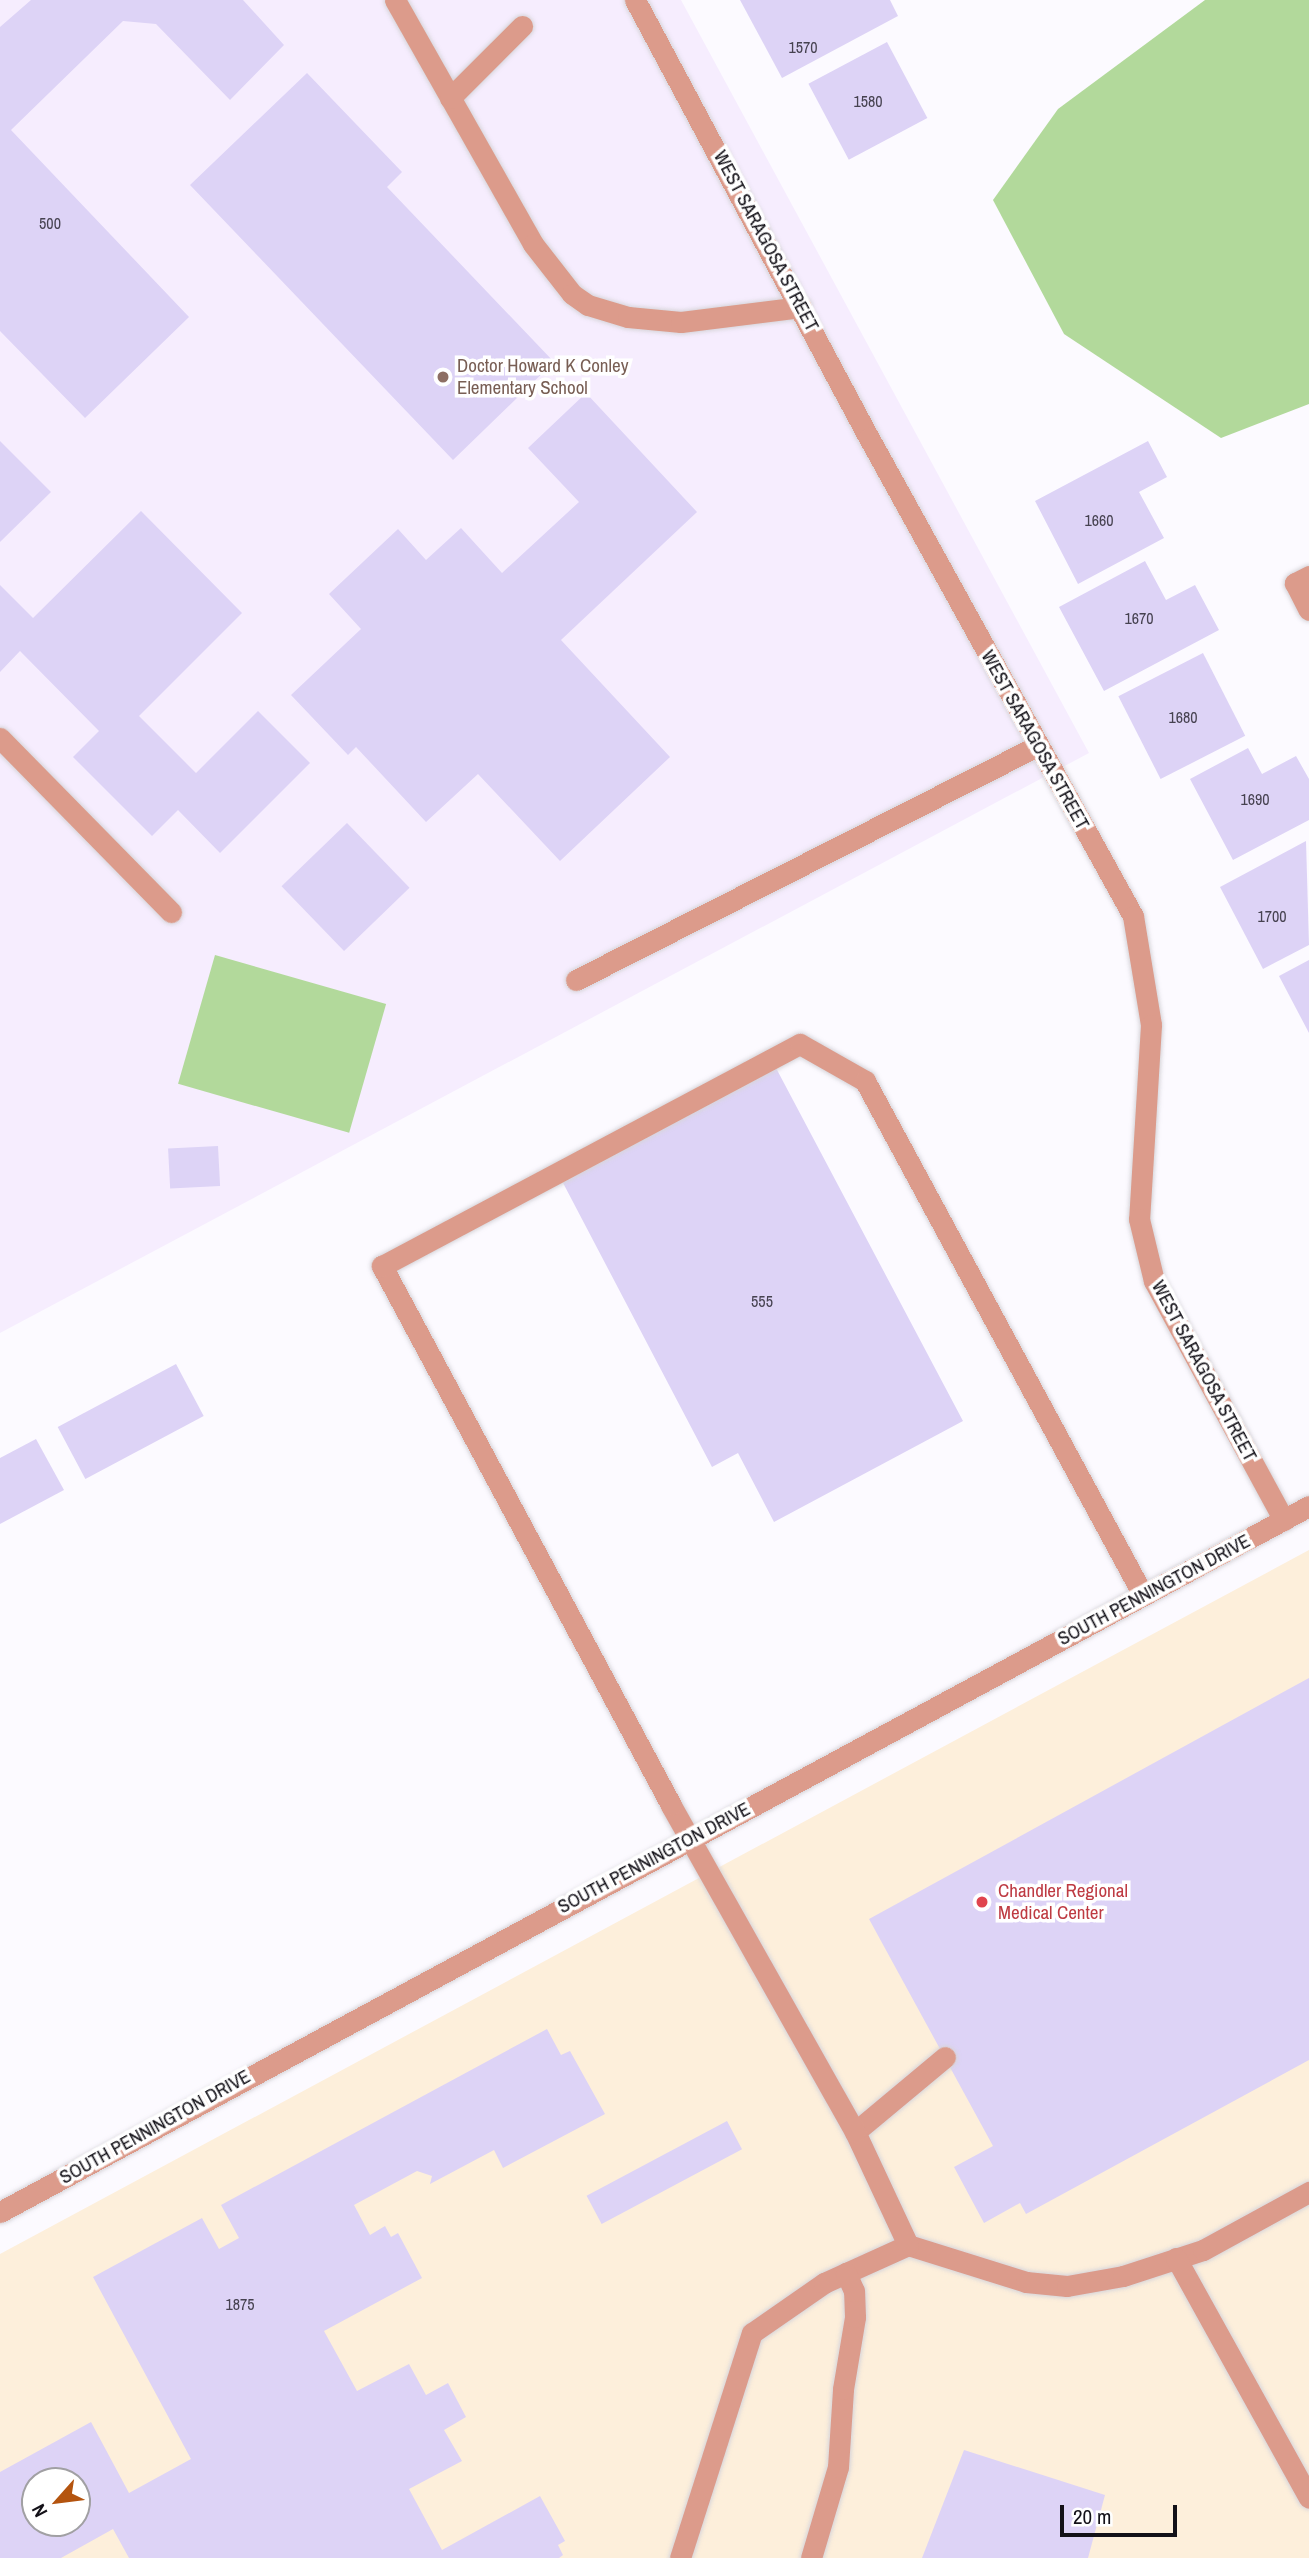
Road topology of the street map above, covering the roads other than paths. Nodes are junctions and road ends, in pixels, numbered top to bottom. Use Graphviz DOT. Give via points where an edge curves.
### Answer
graph roads {
  1 [pos="395,0"];
  2 [pos="635,0"];
  3 [pos="522,26"];
  4 [pos="450,98"];
  5 [pos="802,307"];
  6 [pos="1302,579"];
  7 [pos="1309,610"];
  8 [pos="0,738"];
  9 [pos="1037,746"];
  10 [pos="171,912"];
  11 [pos="576,980"];
  12 [pos="1309,1506"];
  13 [pos="1284,1520"];
  14 [pos="1143,1595"];
  15 [pos="690,1839"];
  16 [pos="944,2057"];
  17 [pos="855,2132"];
  18 [pos="1309,2192"];
  19 [pos="0,2212"];
  20 [pos="908,2245"];
  21 [pos="1176,2258"];
  22 [pos="846,2273"];
  23 [pos="1309,2498"];
  24 [pos="680,2558"];
  25 [pos="811,2558"];
  1 -- 4 [label="street"];
  2 -- 5 [label="street, WEST SARAGOSA STREET"];
  3 -- 4 [label="street"];
  4 -- 5 [label="street" via="533,244 572,294 588,305 628,317 681,322"];
  5 -- 9 [label="street, WEST SARAGOSA STREET"];
  6 -- 7 [label="street"];
  8 -- 10 [label="street"];
  9 -- 11 [label="street"];
  9 -- 13 [label="street, WEST SARAGOSA STREET" via="1133,916 1151,1025 1139,1219 1154,1281"];
  12 -- 13 [label="street, SOUTH PENNINGTON DRIVE"];
  13 -- 14 [label="street, SOUTH PENNINGTON DRIVE"];
  14 -- 15 [label="street, SOUTH PENNINGTON DRIVE"];
  14 -- 15 [label="street" via="865,1081 800,1044 382,1266"];
  15 -- 17 [label="street"];
  15 -- 19 [label="street, SOUTH PENNINGTON DRIVE"];
  16 -- 17 [label="street"];
  17 -- 20 [label="street"];
  18 -- 21 [label="street" via="1203,2250"];
  20 -- 21 [label="street" via="1026,2282 1067,2286 1123,2276"];
  20 -- 22 [label="street"];
  21 -- 23 [label="street"];
  22 -- 24 [label="street" via="752,2333"];
  22 -- 25 [label="street" via="854,2291 855,2317 843,2389 838,2467"];
}
